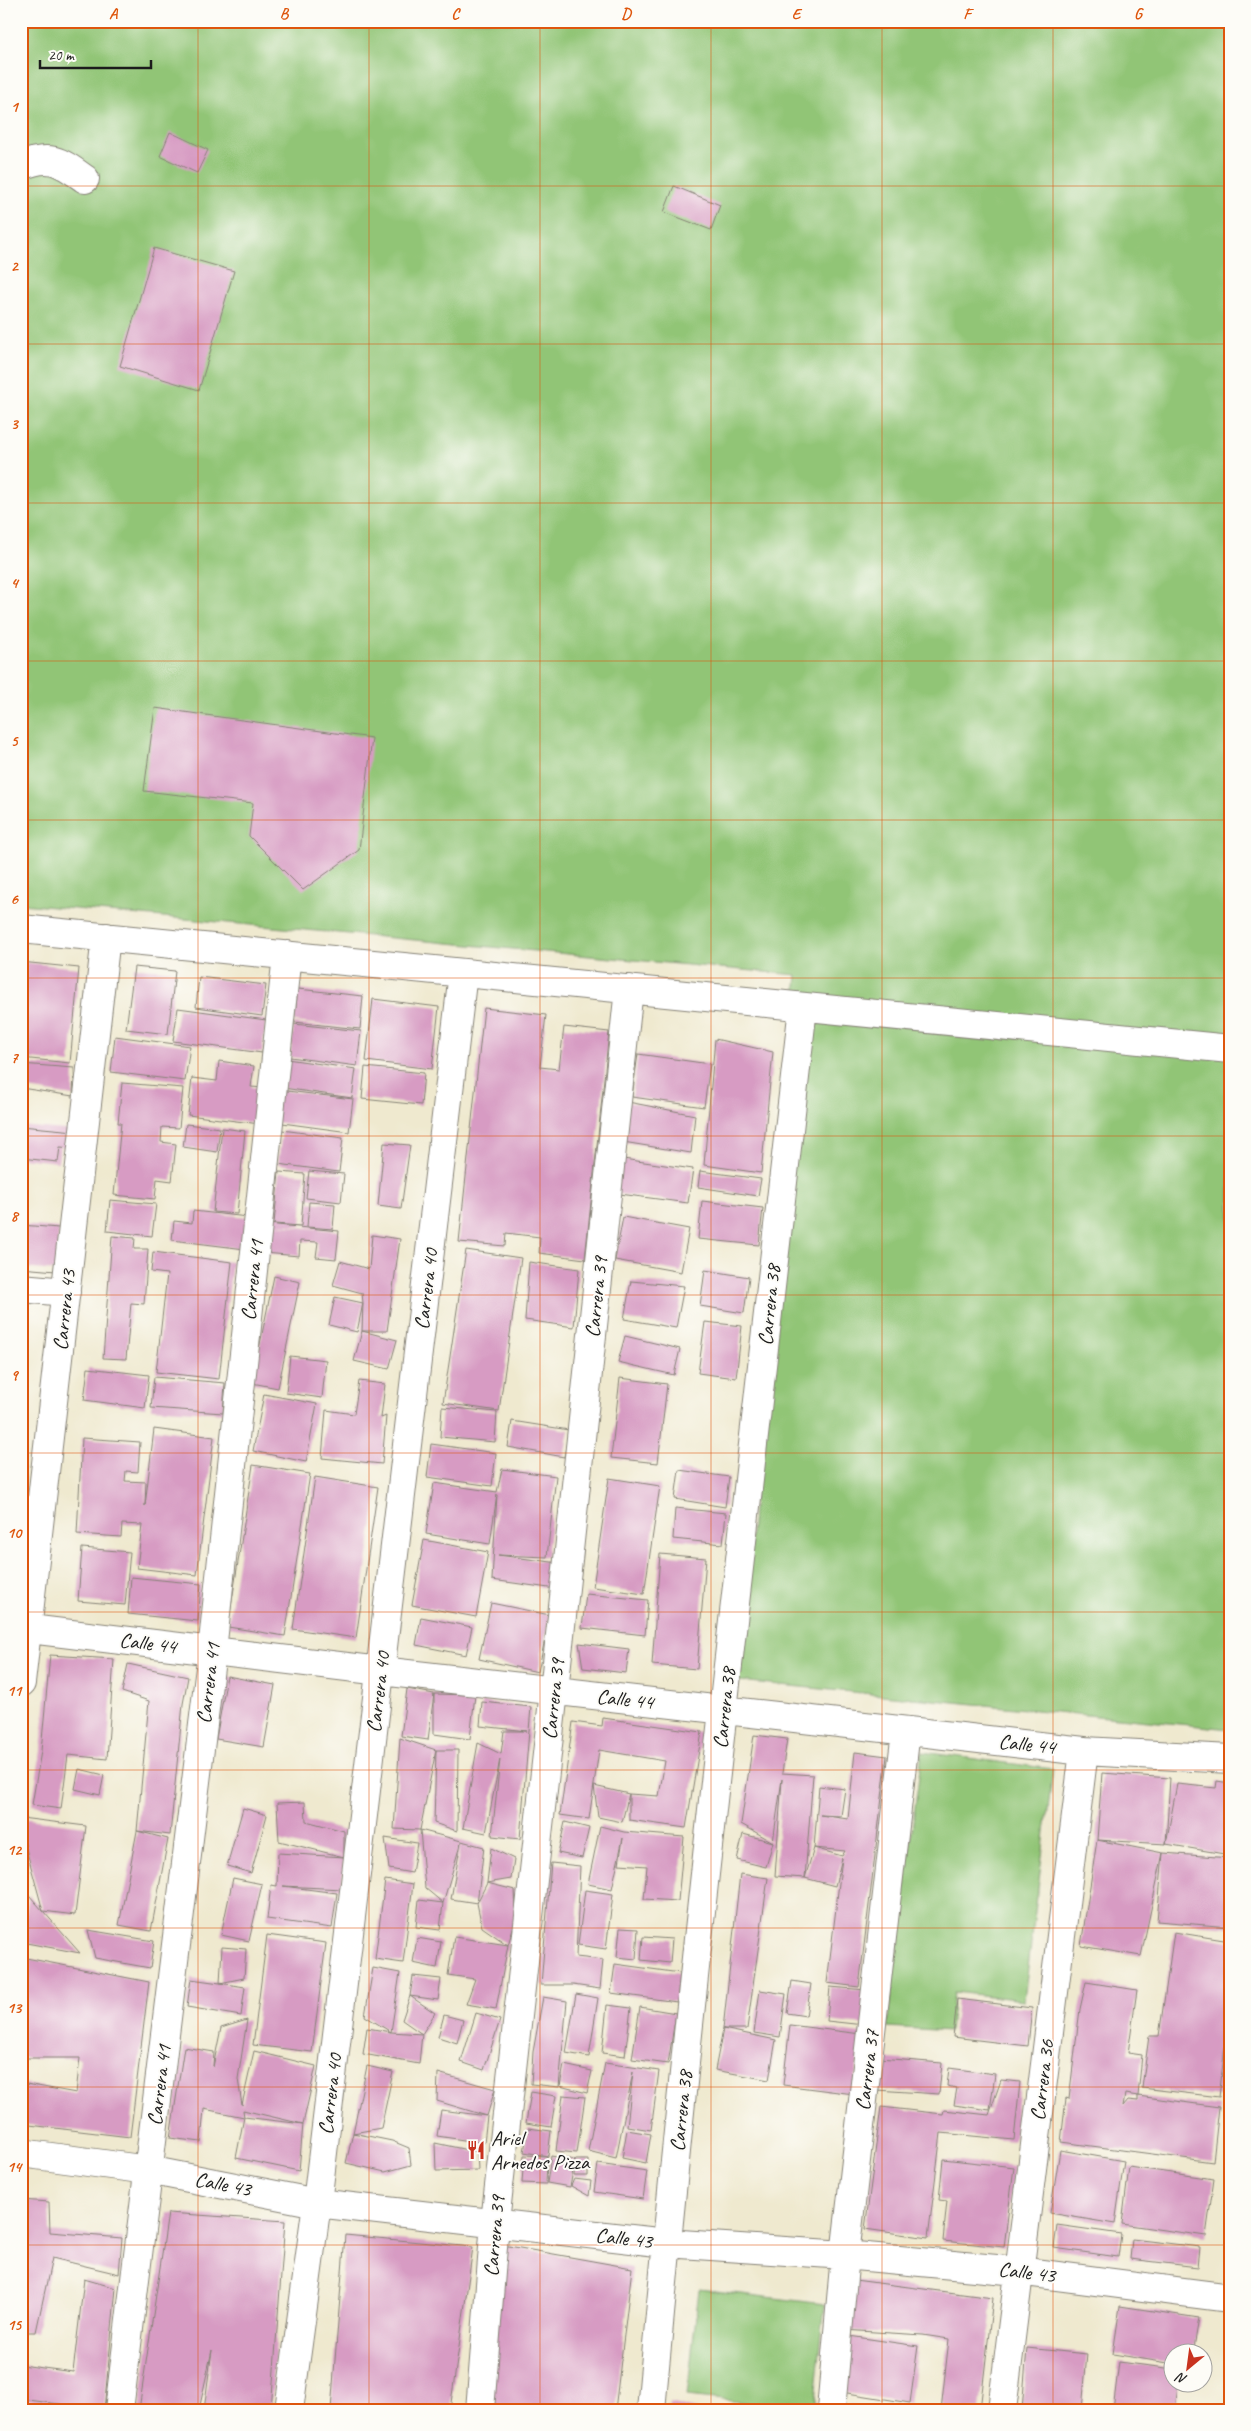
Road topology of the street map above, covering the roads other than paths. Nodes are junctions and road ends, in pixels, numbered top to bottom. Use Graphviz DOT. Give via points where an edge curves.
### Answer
graph roads {
  1 [pos="21,166"];
  2 [pos="85,180"];
  3 [pos="21,929"];
  4 [pos="106,937"];
  5 [pos="287,955"];
  6 [pos="463,973"];
  7 [pos="629,989"];
  8 [pos="803,1007"];
  9 [pos="1230,1050"];
  10 [pos="21,1288"];
  11 [pos="66,1292"];
  12 [pos="25,1628"];
  13 [pos="212,1651"];
  14 [pos="381,1671"];
  15 [pos="21,1683"];
  16 [pos="554,1691"];
  17 [pos="724,1710"];
  18 [pos="906,1731"];
  19 [pos="1084,1751"];
  20 [pos="1230,1759"];
  21 [pos="21,2153"];
  22 [pos="148,2170"];
  23 [pos="317,2203"];
  24 [pos="495,2222"];
  25 [pos="666,2244"];
  26 [pos="845,2255"];
  27 [pos="1018,2271"];
  28 [pos="1230,2298"];
  29 [pos="119,2410"];
  30 [pos="289,2410"];
  31 [pos="480,2410"];
  32 [pos="651,2410"];
  33 [pos="831,2410"];
  34 [pos="1002,2410"];
  1 -- 2 [label="street" via="36,160 59,160"];
  3 -- 4 [label="street"];
  4 -- 5 [label="street"];
  4 -- 11 [label="street, Carrera 43"];
  5 -- 6 [label="street"];
  5 -- 13 [label="street, Carrera 41"];
  6 -- 7 [label="street"];
  6 -- 14 [label="street, Carrera 40"];
  7 -- 8 [label="street"];
  7 -- 16 [label="street, Carrera 39"];
  8 -- 9 [label="street"];
  8 -- 17 [label="street, Carrera 38"];
  10 -- 11 [label="street"];
  11 -- 12 [label="street, Carrera 43"];
  12 -- 13 [label="street, Calle 44"];
  12 -- 15 [label="street, Carrera 43"];
  13 -- 14 [label="street, Calle 44"];
  13 -- 22 [label="street, Carrera 41"];
  14 -- 16 [label="street, Calle 44"];
  14 -- 23 [label="street, Carrera 40"];
  16 -- 17 [label="street, Calle 44"];
  16 -- 24 [label="street, Carrera 39"];
  17 -- 18 [label="street, Calle 44"];
  17 -- 25 [label="street, Carrera 38"];
  18 -- 19 [label="street, Calle 44"];
  18 -- 26 [label="street, Carrera 37"];
  19 -- 20 [label="street, Calle 44"];
  19 -- 27 [label="street, Carrera 36"];
  21 -- 22 [label="street, Calle 43"];
  22 -- 23 [label="street, Calle 43"];
  22 -- 29 [label="street, Carrera 41"];
  23 -- 24 [label="street, Calle 43"];
  23 -- 30 [label="street, Carrera 40"];
  24 -- 25 [label="street, Calle 43"];
  24 -- 31 [label="street, Carrera 39"];
  25 -- 26 [label="street, Calle 43"];
  25 -- 32 [label="street, Carrera 38"];
  26 -- 27 [label="street, Calle 43"];
  26 -- 33 [label="street, Carrera 37"];
  27 -- 28 [label="street, Calle 43"];
  27 -- 34 [label="street, Carrera 36"];
}
